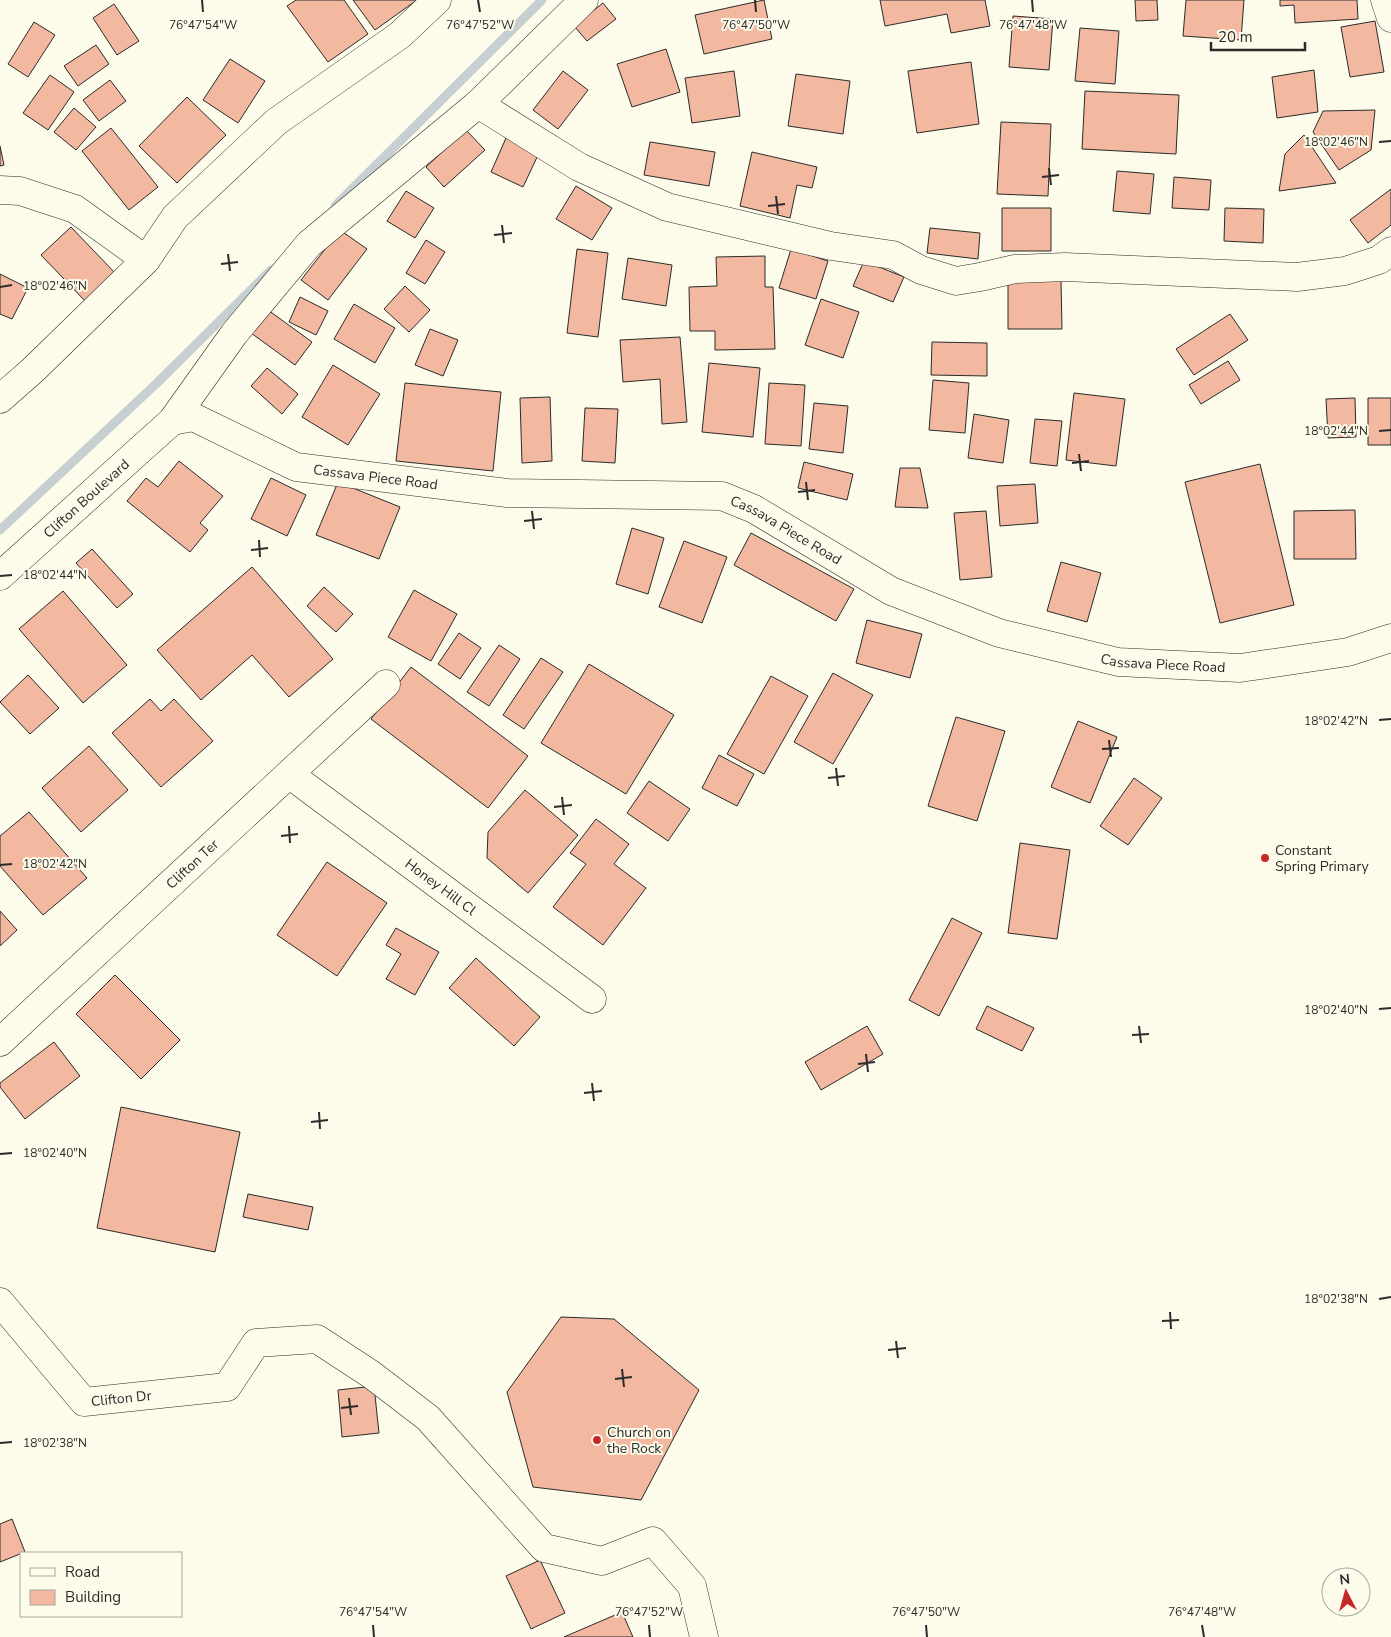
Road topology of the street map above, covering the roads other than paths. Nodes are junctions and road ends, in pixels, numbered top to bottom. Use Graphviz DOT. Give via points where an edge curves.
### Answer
graph roads {
  1 [pos="437,0"];
  2 [pos="584,0"];
  3 [pos="1385,0"];
  4 [pos="1391,18"];
  5 [pos="478,104"];
  6 [pos="0,190"];
  7 [pos="1391,251"];
  8 [pos="146,260"];
  9 [pos="0,399"];
  10 [pos="172,421"];
  11 [pos="0,576"];
  12 [pos="1391,638"];
  13 [pos="386,684"];
  14 [pos="289,774"];
  15 [pos="592,999"];
  16 [pos="0,1042"];
  17 [pos="0,1302"];
  18 [pos="704,1637"];
  1 -- 8 [label="street" via="400,34 276,122 175,217"];
  2 -- 5 [label="street, Clifton Boulevard"];
  3 -- 4 [label="street"];
  5 -- 7 [label="street" via="578,167 667,207 831,246 892,256 921,270 956,280 1016,269 1064,267 1297,277 1345,271 1380,260"];
  5 -- 10 [label="street, Clifton Boulevard" via="309,244 234,334"];
  6 -- 8 [label="street" via="20,191 76,209"];
  8 -- 9 [label="street"];
  10 -- 11 [label="street, Clifton Boulevard"];
  10 -- 12 [label="street, Cassava Piece Road" via="194,417 296,466 507,493 722,496 754,509 892,591 999,632 1118,662 1240,668 1348,652"];
  13 -- 14 [label="street, Clifton Ter"];
  14 -- 15 [label="street, Honey Hill Cl"];
  14 -- 16 [label="street, Clifton Ter"];
  17 -- 18 [label="street, Clifton Dr" via="84,1402 227,1387 256,1342 317,1339 372,1375 428,1418 544,1548 602,1561 653,1541 692,1586"];
}
